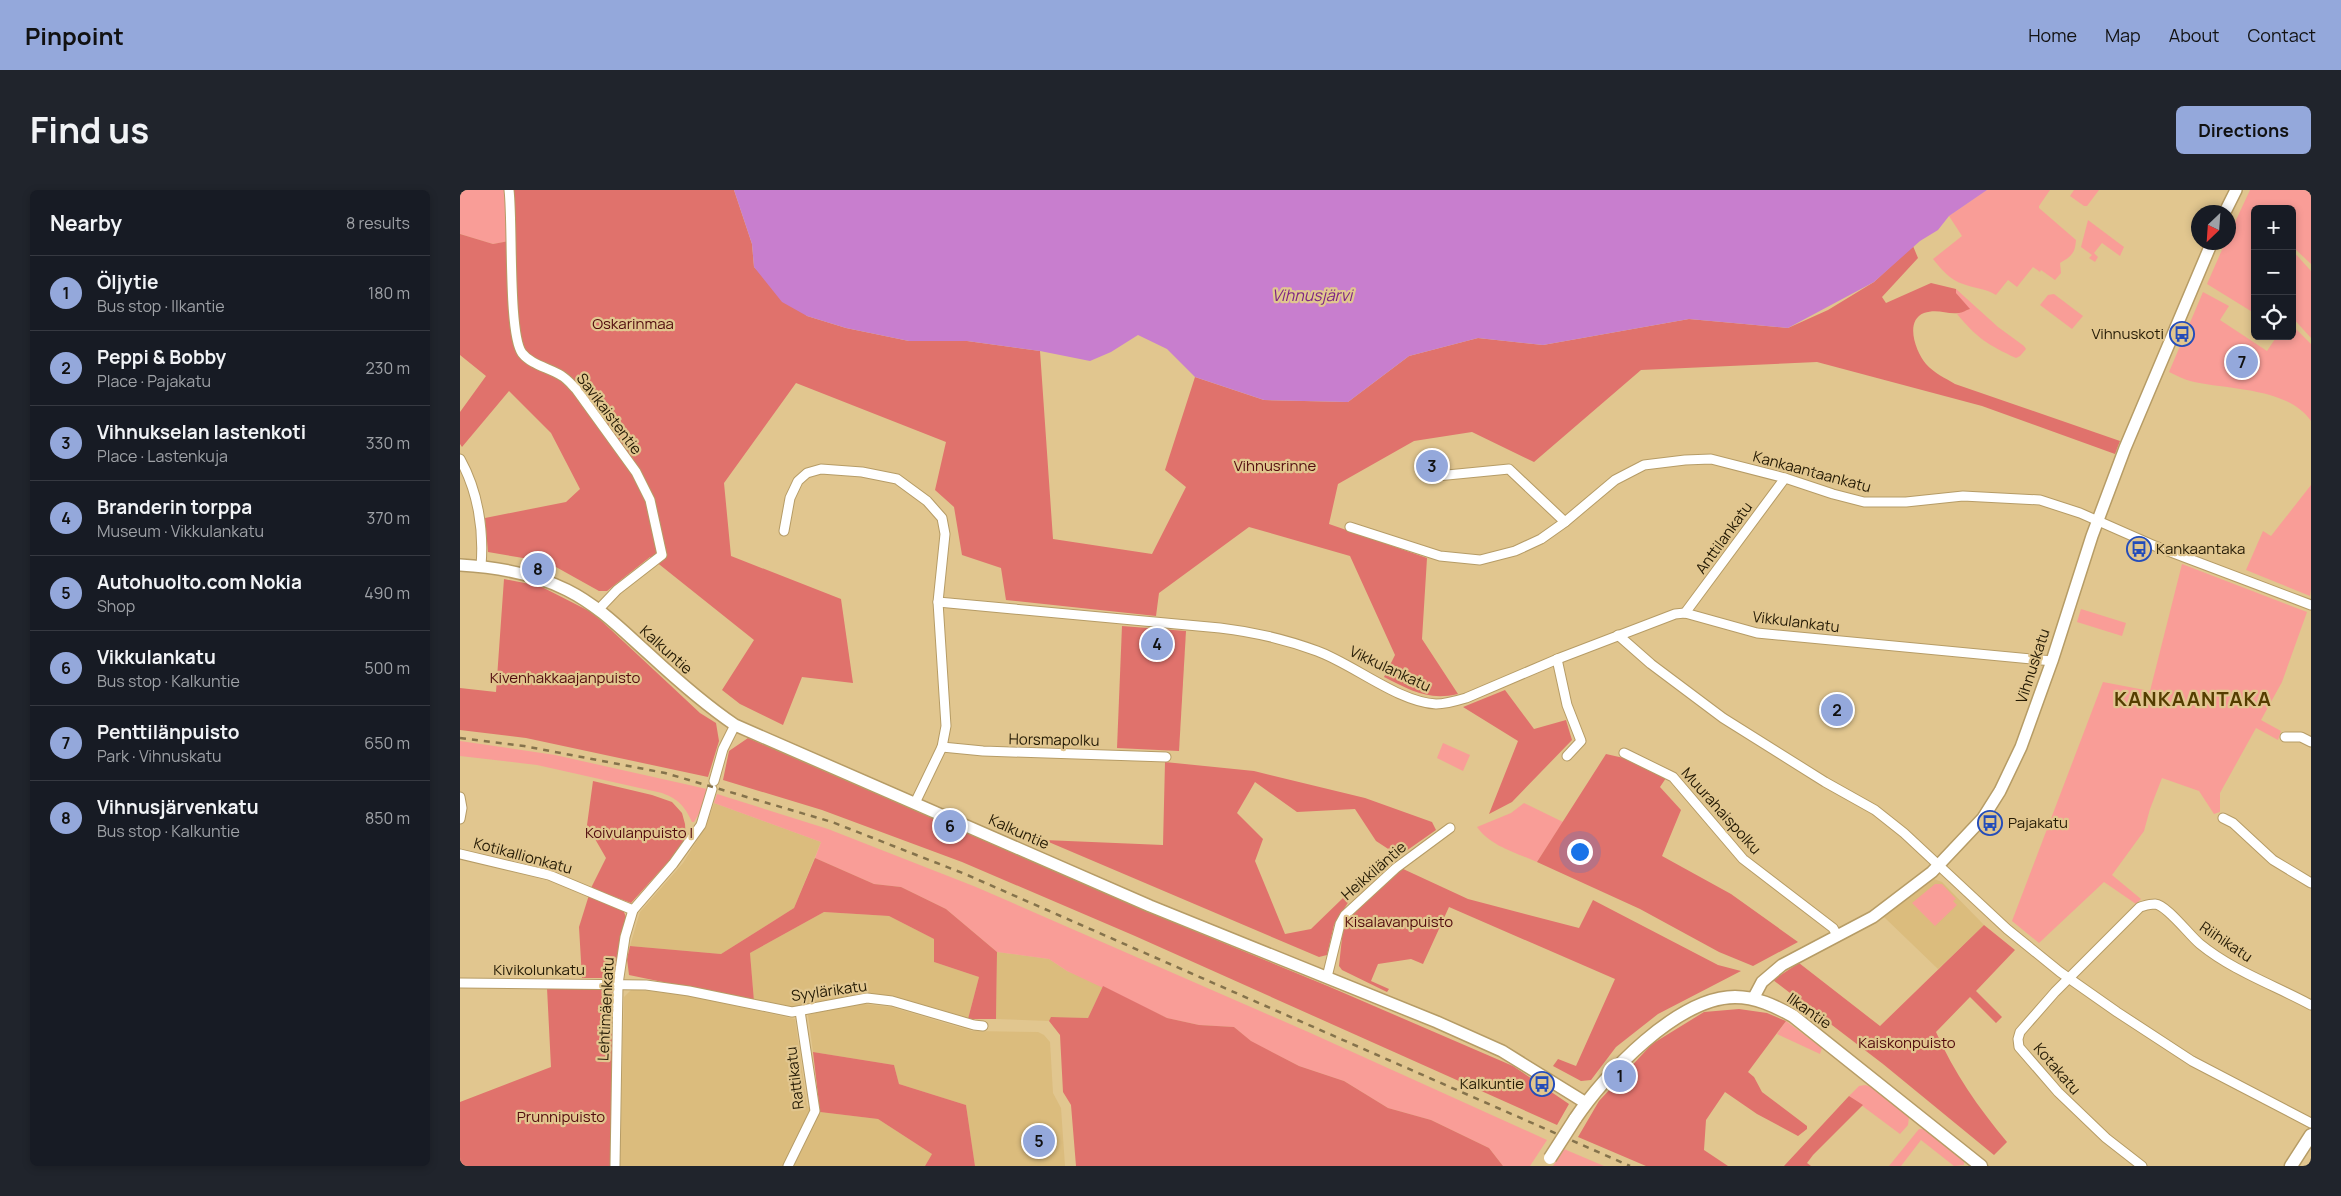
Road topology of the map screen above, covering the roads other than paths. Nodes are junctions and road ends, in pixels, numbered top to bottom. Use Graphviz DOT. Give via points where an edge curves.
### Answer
graph roads {
  1 [pos="509,190"];
  2 [pos="2236,190"];
  3 [pos="2228,205"];
  4 [pos="2209,250"];
  5 [pos="460,458"];
  6 [pos="1437,476"];
  7 [pos="1785,478"];
  8 [pos="2097,521"];
  9 [pos="1565,522"];
  10 [pos="1350,527"];
  11 [pos="784,531"];
  12 [pos="460,565"];
  13 [pos="481,566"];
  14 [pos="938,602"];
  15 [pos="2311,605"];
  16 [pos="598,610"];
  17 [pos="1685,613"];
  18 [pos="1618,635"];
  19 [pos="1557,659"];
  20 [pos="2052,661"];
  21 [pos="735,725"];
  22 [pos="2285,737"];
  23 [pos="2311,742"];
  24 [pos="942,747"];
  25 [pos="1624,753"];
  26 [pos="1166,756"];
  27 [pos="1567,756"];
  28 [pos="460,797"];
  29 [pos="915,802"];
  30 [pos="2223,818"];
  31 [pos="460,819"];
  32 [pos="1450,828"];
  33 [pos="460,854"];
  34 [pos="1938,866"];
  35 [pos="2311,883"];
  36 [pos="633,910"];
  37 [pos="1837,935"];
  38 [pos="1327,977"];
  39 [pos="2070,979"];
  40 [pos="460,983"];
  41 [pos="618,984"];
  42 [pos="1753,999"];
  43 [pos="2311,1005"];
  44 [pos="800,1011"];
  45 [pos="982,1026"];
  46 [pos="1586,1103"];
  47 [pos="2311,1123"];
  48 [pos="2311,1134"];
  49 [pos="1548,1162"];
  50 [pos="615,1166"];
  51 [pos="788,1166"];
  52 [pos="1981,1166"];
  53 [pos="2142,1166"];
  54 [pos="2291,1166"];
  1 -- 16 [label="street, Savikaistentie" via="515,325 521,352 528,359 564,377 576,389 636,472 650,500 662,555 617,590"];
  2 -- 3 [label="street"];
  4 -- 8 [label="street, Vihnuskatu"];
  5 -- 13 [label="street" via="473,489 479,518"];
  6 -- 9 [label="street" via="1509,469"];
  7 -- 8 [label="street, Kankaantaankatu" via="1864,502 1906,502 1963,496 2040,500"];
  7 -- 9 [label="street, Kankaantaankatu" via="1711,459 1644,465 1615,480"];
  7 -- 17 [label="street, Anttilankatu"];
  8 -- 15 [label="street, Kankaantaankatu"];
  8 -- 20 [label="street, Vihnuskatu"];
  9 -- 10 [label="street, Kankaantaankatu" via="1541,539 1515,551 1480,560 1440,556"];
  11 -- 14 [label="street" via="790,498 798,481 807,473 821,469 862,472 897,480 927,501 942,518 945,534"];
  12 -- 13 [label="street, Kalkuntie"];
  13 -- 16 [label="street, Kalkuntie" via="546,581 568,590"];
  14 -- 19 [label="street, Vikkulankatu" via="1263,634 1318,651 1396,691 1433,704 1466,698"];
  14 -- 24 [label="street" via="946,726"];
  16 -- 21 [label="street, Kalkuntie" via="697,698"];
  17 -- 18 [label="street, Vikkulankatu"];
  17 -- 20 [label="street, Vikkulankatu" via="1757,633"];
  18 -- 19 [label="street, Vikkulankatu"];
  18 -- 34 [label="street" via="1723,718 1875,810"];
  19 -- 27 [label="street" via="1567,705 1581,741"];
  20 -- 34 [label="street, Vihnuskatu" via="2008,776 1983,818"];
  21 -- 29 [label="street, Kalkuntie"];
  21 -- 36 [label="street, Lehtimäenkatu" via="724,748 701,825"];
  22 -- 23 [label="street" via="2301,737"];
  24 -- 26 [label="street, Horsmapolku" via="983,752"];
  24 -- 29 [label="street"];
  25 -- 37 [label="street, Muurahaispolku" via="1673,778 1743,859 1833,928"];
  28 -- 31 [label="street, Kotikallionkatu"];
  29 -- 38 [label="street, Kalkuntie" via="1150,906"];
  30 -- 35 [label="street" via="2233,823 2273,860"];
  32 -- 38 [label="street, Heikkiläntie" via="1396,868 1345,915"];
  33 -- 36 [label="street, Kotikallionkatu" via="549,875"];
  34 -- 37 [label="street, Vihnuskatu" via="1889,907"];
  34 -- 39 [label="street" via="2007,929"];
  36 -- 41 [label="street, Lehtimäenkatu"];
  37 -- 42 [label="street, Vihnuskatu" via="1771,972"];
  38 -- 46 [label="street, Kalkuntie" via="1502,1051"];
  39 -- 43 [label="street, Riihikatu" via="2140,907 2156,904 2199,944 2223,960"];
  39 -- 47 [label="street" via="2160,1042"];
  39 -- 53 [label="street, Kotakatu" via="2020,1032 2019,1047 2082,1117"];
  40 -- 41 [label="street, Kivikolunkatu"];
  41 -- 44 [label="street, Syylärikatu" via="690,991"];
  41 -- 50 [label="street, Lehtimäenkatu"];
  42 -- 46 [label="main road, Ilkantie" via="1716,1000 1674,1020 1629,1055"];
  42 -- 52 [label="main road, Ilkantie" via="1793,1016"];
  44 -- 45 [label="street, Syylärikatu" via="867,998 892,1001"];
  44 -- 51 [label="street, Rattikatu" via="815,1111"];
  46 -- 49 [label="main road, Ilkantie, bridge"];
  48 -- 54 [label="main road"];
}
